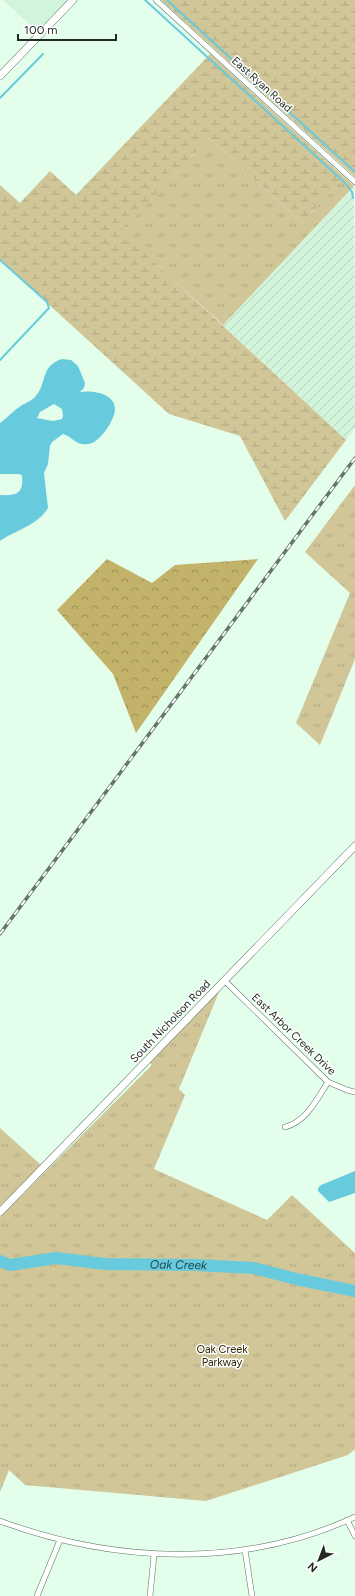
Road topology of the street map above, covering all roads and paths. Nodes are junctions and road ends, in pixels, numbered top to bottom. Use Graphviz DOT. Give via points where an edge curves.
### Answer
graph roads {
  1 [pos="73,0"];
  2 [pos="156,0"];
  3 [pos="0,76"];
  4 [pos="355,182"];
  5 [pos="355,846"];
  6 [pos="225,981"];
  7 [pos="328,1082"];
  8 [pos="355,1092"];
  9 [pos="285,1127"];
  10 [pos="0,1212"];
  11 [pos="355,1517"];
  12 [pos="347,1520"];
  13 [pos="0,1521"];
  14 [pos="355,1536"];
  15 [pos="60,1540"];
  16 [pos="245,1550"];
  17 [pos="154,1554"];
  18 [pos="38,1596"];
  19 [pos="150,1596"];
  20 [pos="252,1596"];
  1 -- 3 [label="street"];
  2 -- 4 [label="street, East Ryan Road"];
  5 -- 6 [label="street, South Nicholson Road"];
  6 -- 7 [label="street, East Arbor Creek Drive"];
  6 -- 10 [label="street, South Nicholson Road"];
  7 -- 8 [label="street, East Arbor Creek Drive"];
  7 -- 9 [label="street" via="305,1115"];
  11 -- 12 [label="street"];
  12 -- 14 [label="street"];
  12 -- 16 [label="street" via="299,1537"];
  13 -- 15 [label="street"];
  15 -- 17 [label="street" via="126,1552"];
  15 -- 18 [label="street"];
  16 -- 17 [label="street" via="187,1555"];
  16 -- 20 [label="street"];
  17 -- 19 [label="street"];
}
